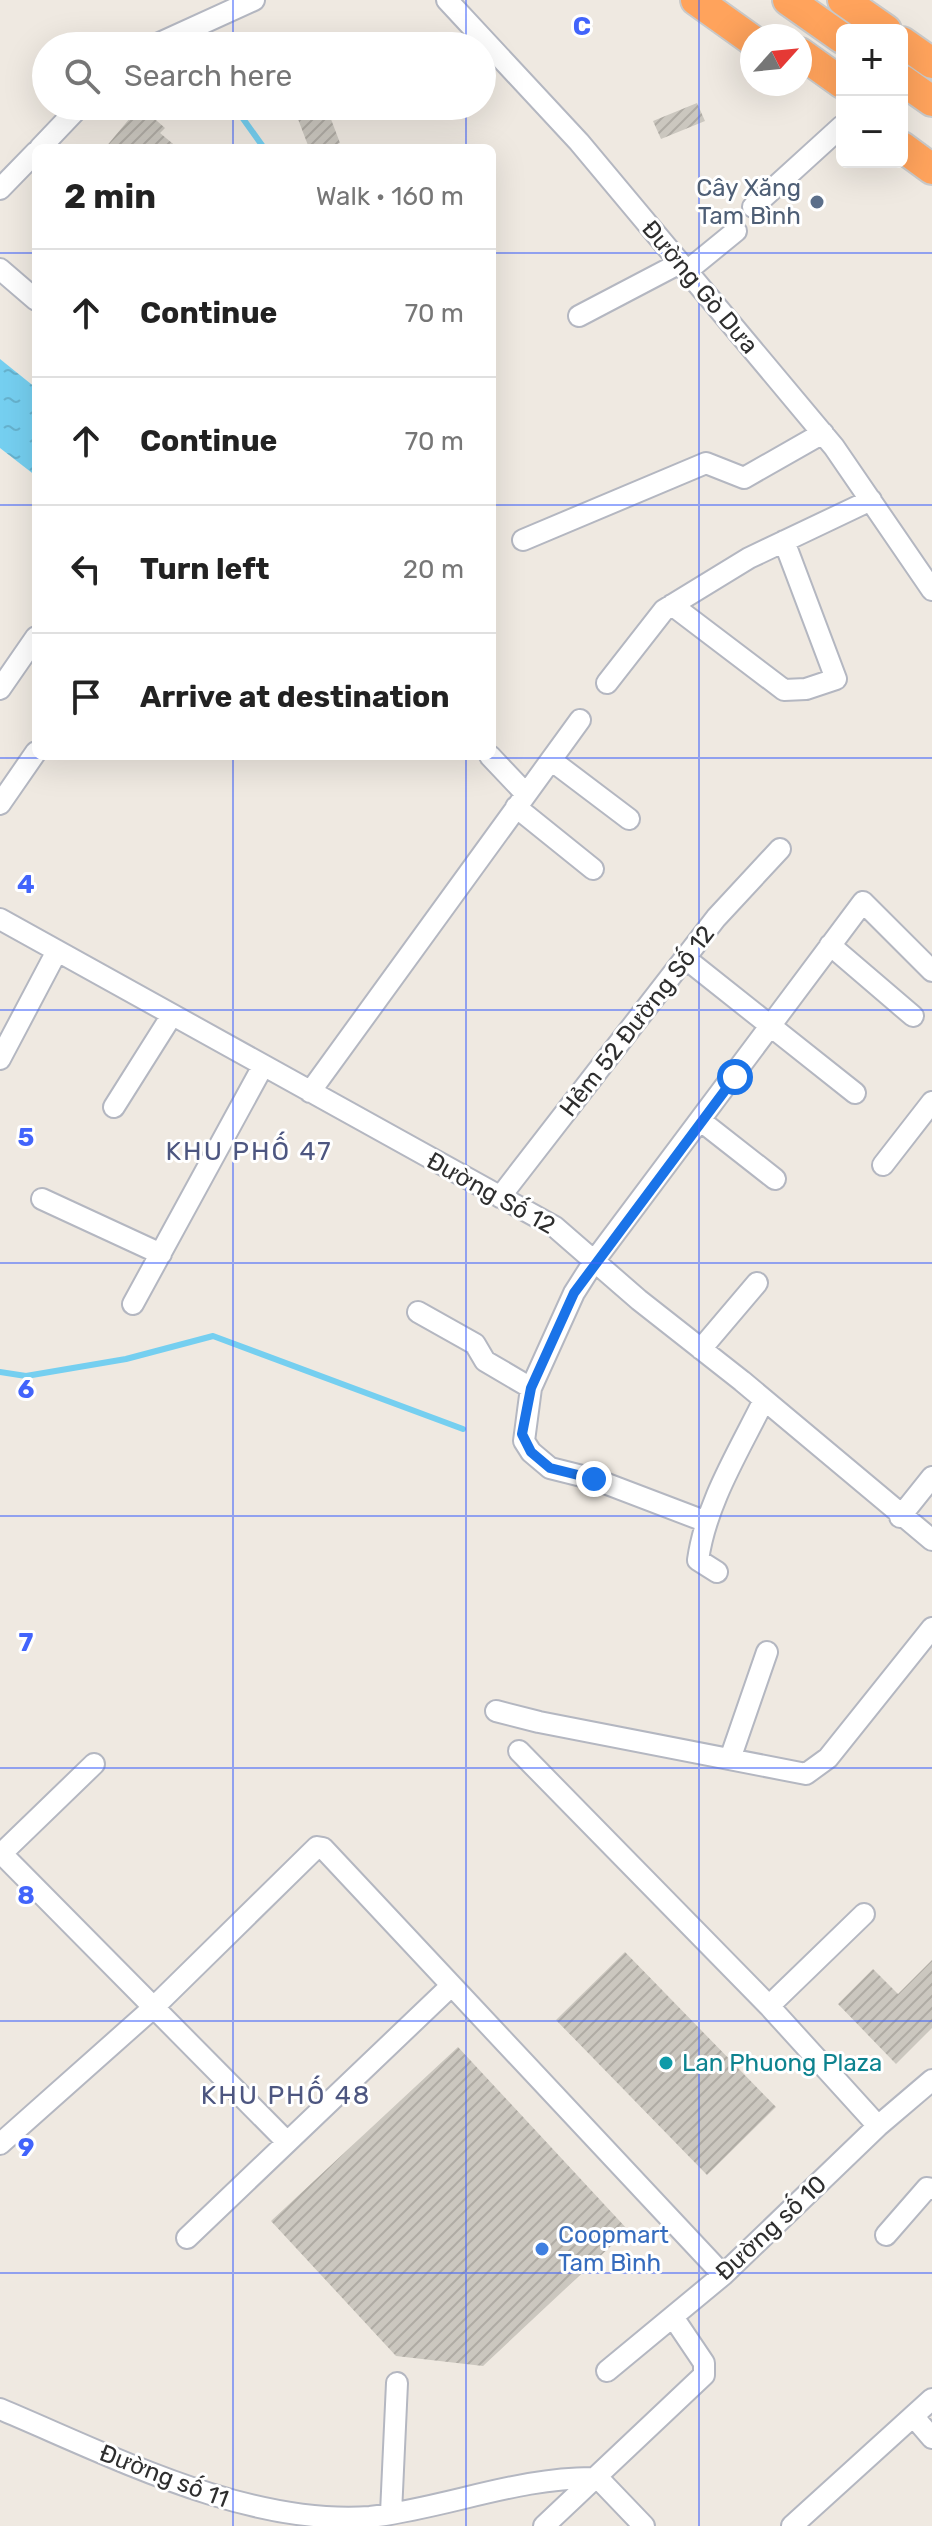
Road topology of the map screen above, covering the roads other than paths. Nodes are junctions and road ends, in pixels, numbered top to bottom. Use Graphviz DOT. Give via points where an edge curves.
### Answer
graph roads {
  1 [pos="254,0"];
  2 [pos="447,0"];
  3 [pos="696,0"];
  4 [pos="726,0"];
  5 [pos="788,0"];
  6 [pos="843,0"];
  7 [pos="759,24"];
  8 [pos="877,24"];
  9 [pos="740,31"];
  10 [pos="184,32"];
  11 [pos="477,32"];
  12 [pos="836,34"];
  13 [pos="908,46"];
  14 [pos="496,53"];
  15 [pos="812,62"];
  16 [pos="932,63"];
  17 [pos="836,79"];
  18 [pos="812,83"];
  19 [pos="908,84"];
  20 [pos="836,100"];
  21 [pos="932,101"];
  22 [pos="67,120"];
  23 [pos="908,129"];
  24 [pos="836,131"];
  25 [pos="44,144"];
  26 [pos="932,147"];
  27 [pos="908,151"];
  28 [pos="32,156"];
  29 [pos="932,169"];
  30 [pos="0,189"];
  31 [pos="753,207"];
  32 [pos="736,231"];
  33 [pos="683,267"];
  34 [pos="0,269"];
  35 [pos="32,297"];
  36 [pos="579,316"];
  37 [pos="823,433"];
  38 [pos="871,500"];
  39 [pos="523,540"];
  40 [pos="784,541"];
  41 [pos="932,590"];
  42 [pos="672,605"];
  43 [pos="32,643"];
  44 [pos="607,683"];
  45 [pos="0,689"];
  46 [pos="580,720"];
  47 [pos="32,758"];
  48 [pos="493,760"];
  49 [pos="551,760"];
  50 [pos="521,800"];
  51 [pos="0,804"];
  52 [pos="629,819"];
  53 [pos="780,849"];
  54 [pos="593,869"];
  55 [pos="0,919"];
  56 [pos="830,945"];
  57 [pos="57,951"];
  58 [pos="685,958"];
  59 [pos="932,971"];
  60 [pos="172,1015"];
  61 [pos="913,1016"];
  62 [pos="774,1026"];
  63 [pos="0,1059"];
  64 [pos="263,1066"];
  65 [pos="310,1092"];
  66 [pos="855,1093"];
  67 [pos="932,1102"];
  68 [pos="114,1107"];
  69 [pos="701,1121"];
  70 [pos="883,1165"];
  71 [pos="775,1179"];
  72 [pos="500,1197"];
  73 [pos="42,1199"];
  74 [pos="161,1254"];
  75 [pos="595,1260"];
  76 [pos="757,1283"];
  77 [pos="133,1304"];
  78 [pos="418,1312"];
  79 [pos="701,1349"];
  80 [pos="531,1388"];
  81 [pos="764,1400"];
  82 [pos="932,1477"];
  83 [pos="900,1517"];
  84 [pos="707,1522"];
  85 [pos="932,1540"];
  86 [pos="717,1572"];
  87 [pos="932,1628"];
  88 [pos="767,1652"];
  89 [pos="496,1711"];
  90 [pos="519,1751"];
  91 [pos="730,1759"];
  92 [pos="94,1764"];
  93 [pos="0,1854"];
  94 [pos="864,1914"];
  95 [pos="451,1986"];
  96 [pos="769,2006"];
  97 [pos="153,2008"];
  98 [pos="932,2080"];
  99 [pos="878,2126"];
  100 [pos="287,2142"];
  101 [pos="0,2144"];
  102 [pos="932,2189"];
  103 [pos="886,2235"];
  104 [pos="187,2238"];
  105 [pos="723,2275"];
  106 [pos="673,2317"];
  107 [pos="607,2371"];
  108 [pos="397,2383"];
  109 [pos="932,2399"];
  110 [pos="0,2409"];
  111 [pos="914,2417"];
  112 [pos="932,2438"];
  113 [pos="598,2478"];
  114 [pos="391,2513"];
  115 [pos="304,2522"];
  116 [pos="544,2526"];
  117 [pos="644,2526"];
  118 [pos="792,2526"];
  1 -- 10 [label="street"];
  2 -- 11 [label="street, Đường Gò Dưa"];
  3 -- 9 [label="highway"];
  4 -- 7 [label="highway"];
  5 -- 12 [label="highway"];
  6 -- 8 [label="highway"];
  13 -- 16 [label="highway"];
  14 -- 33 [label="street, Đường Gò Dưa"];
  15 -- 17 [label="highway"];
  18 -- 20 [label="highway"];
  19 -- 21 [label="highway"];
  22 -- 25 [label="street"];
  23 -- 26 [label="highway"];
  24 -- 31 [label="street"];
  27 -- 29 [label="highway"];
  28 -- 30 [label="street"];
  32 -- 33 [label="street"];
  33 -- 36 [label="street"];
  33 -- 37 [label="street, Đường Gò Dưa"];
  34 -- 35 [label="street"];
  37 -- 38 [label="street, Đường Gò Dưa"];
  37 -- 39 [label="street" via="744,478 706,463"];
  38 -- 40 [label="street"];
  38 -- 41 [label="street, Đường Gò Dưa"];
  40 -- 42 [label="street"];
  40 -- 42 [label="street" via="836,679 784,690"];
  42 -- 44 [label="street"];
  43 -- 45 [label="street"];
  46 -- 49 [label="street"];
  47 -- 51 [label="street"];
  48 -- 50 [label="street"];
  49 -- 50 [label="street"];
  49 -- 52 [label="street"];
  50 -- 54 [label="street"];
  50 -- 65 [label="street"];
  53 -- 58 [label="street, Hẻm 52 Đường Số 12"];
  55 -- 57 [label="street, Đường Số 12"];
  56 -- 59 [label="street" via="863,902"];
  56 -- 61 [label="street"];
  56 -- 62 [label="street"];
  57 -- 60 [label="street, Đường Số 12"];
  57 -- 63 [label="street"];
  58 -- 62 [label="street"];
  58 -- 72 [label="street, Hẻm 52 Đường Số 12"];
  60 -- 64 [label="street, Đường Số 12"];
  60 -- 68 [label="street"];
  62 -- 66 [label="street"];
  62 -- 69 [label="street"];
  64 -- 65 [label="street, Đường Số 12"];
  64 -- 74 [label="street"];
  65 -- 72 [label="street, Đường Số 12"];
  67 -- 70 [label="street"];
  69 -- 71 [label="street"];
  69 -- 75 [label="street"];
  72 -- 75 [label="street, Đường Số 12" via="555,1227"];
  73 -- 74 [label="street"];
  74 -- 77 [label="street"];
  75 -- 79 [label="street, Đường Số 12"];
  75 -- 80 [label="street" via="574,1293"];
  76 -- 79 [label="street"];
  78 -- 80 [label="street" via="475,1344 485,1361"];
  79 -- 81 [label="street, Đường Số 12"];
  80 -- 84 [label="street" via="524,1441 550,1468"];
  81 -- 83 [label="street, Đường Số 12"];
  81 -- 84 [label="street"];
  82 -- 83 [label="street"];
  83 -- 85 [label="street, Đường Số 12"];
  84 -- 86 [label="street" via="698,1560"];
  87 -- 91 [label="street" via="828,1758 806,1774"];
  88 -- 91 [label="street"];
  89 -- 91 [label="street"];
  90 -- 96 [label="street"];
  92 -- 93 [label="street"];
  93 -- 97 [label="street"];
  94 -- 96 [label="street"];
  95 -- 97 [label="street" via="317,1847"];
  95 -- 100 [label="street"];
  95 -- 105 [label="street"];
  96 -- 99 [label="street"];
  97 -- 100 [label="street"];
  97 -- 101 [label="street"];
  98 -- 99 [label="street, Đường số 10"];
  99 -- 105 [label="street, Đường số 10"];
  100 -- 104 [label="street"];
  102 -- 103 [label="street" via="920,2195"];
  105 -- 106 [label="street, Đường số 10"];
  106 -- 107 [label="street, Đường số 10"];
  106 -- 113 [label="street" via="704,2363 704,2375"];
  108 -- 114 [label="street"];
  109 -- 111 [label="street"];
  110 -- 115 [label="street, Đường số 11" via="196,2494"];
  111 -- 112 [label="street"];
  111 -- 118 [label="street"];
  113 -- 114 [label="street, Đường số 11" via="564,2477"];
  113 -- 116 [label="street"];
  113 -- 117 [label="street"];
  114 -- 115 [label="street, Đường số 11"];
}
